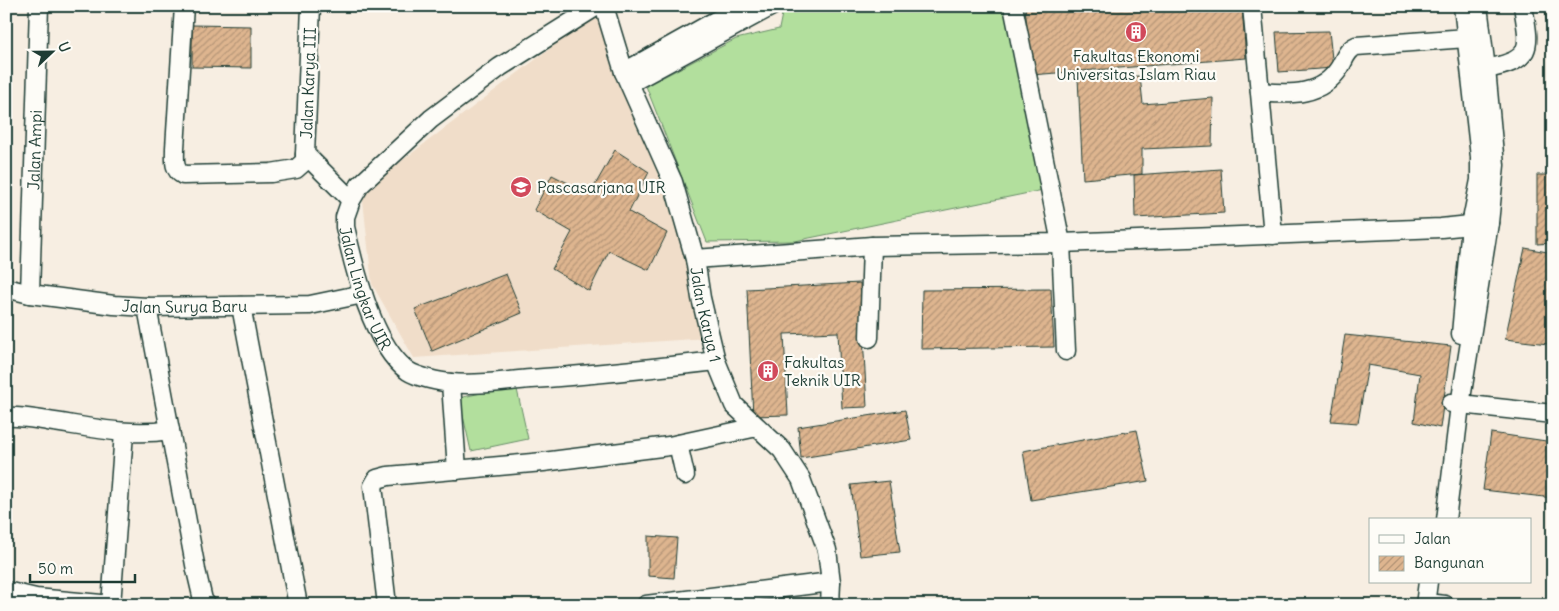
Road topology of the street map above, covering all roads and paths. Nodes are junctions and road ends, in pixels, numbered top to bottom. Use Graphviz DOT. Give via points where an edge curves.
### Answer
graph roads {
  1 [pos="39,6"];
  2 [pos="184,6"];
  3 [pos="311,6"];
  4 [pos="598,6"];
  5 [pos="604,6"];
  6 [pos="742,6"];
  7 [pos="772,6"];
  8 [pos="1013,6"];
  9 [pos="1252,6"];
  10 [pos="1464,6"];
  11 [pos="1478,6"];
  12 [pos="1523,6"];
  13 [pos="1467,38"];
  14 [pos="1486,69"];
  15 [pos="627,78"];
  16 [pos="1260,92"];
  17 [pos="305,154"];
  18 [pos="351,200"];
  19 [pos="1489,223"];
  20 [pos="1471,225"];
  21 [pos="1274,235"];
  22 [pos="1061,243"];
  23 [pos="872,246"];
  24 [pos="695,259"];
  25 [pos="6,288"];
  26 [pos="30,294"];
  27 [pos="363,294"];
  28 [pos="241,306"];
  29 [pos="148,307"];
  30 [pos="869,338"];
  31 [pos="1066,351"];
  32 [pos="716,361"];
  33 [pos="451,383"];
  34 [pos="1456,404"];
  35 [pos="1553,414"];
  36 [pos="6,417"];
  37 [pos="756,427"];
  38 [pos="170,430"];
  39 [pos="124,433"];
  40 [pos="674,445"];
  41 [pos="457,470"];
  42 [pos="685,475"];
  43 [pos="1436,518"];
  44 [pos="1446,518"];
  45 [pos="831,582"];
  46 [pos="1429,584"];
  47 [pos="1438,584"];
  48 [pos="6,591"];
  49 [pos="36,601"];
  50 [pos="1435,604"];
  51 [pos="112,605"];
  52 [pos="207,605"];
  53 [pos="298,605"];
  54 [pos="386,605"];
  55 [pos="646,605"];
  56 [pos="830,605"];
  1 -- 26 [label="street, Jalan Ampi"];
  2 -- 17 [label="street" via="175,148 177,170 184,175 271,173 296,169 304,161"];
  3 -- 17 [label="street, Jalan Karya III"];
  4 -- 18 [label="street, Jalan Lingkar UIR" via="500,67 431,119 360,185"];
  5 -- 15 [label="street, Jalan Karya 1"];
  6 -- 15 [label="street"];
  7 -- 15 [label="street"];
  8 -- 22 [label="street"];
  9 -- 16 [label="street"];
  10 -- 13 [label="street"];
  11 -- 14 [label="street"];
  12 -- 14 [label="street" via="1528,39 1526,49 1507,65"];
  13 -- 16 [label="street" via="1356,46 1350,49 1327,84 1314,90 1283,94"];
  13 -- 20 [label="street" via="1480,157 1480,180"];
  14 -- 19 [label="street" via="1495,165"];
  15 -- 24 [label="street, Jalan Karya 1" via="668,167"];
  16 -- 21 [label="street"];
  17 -- 18 [label="street, Jalan Karya III"];
  18 -- 27 [label="street, Jalan Lingkar UIR" via="345,227"];
  19 -- 20 [label="street"];
  19 -- 34 [label="street"];
  20 -- 21 [label="street"];
  20 -- 34 [label="street"];
  21 -- 22 [label="street"];
  22 -- 23 [label="street"];
  22 -- 31 [label="street"];
  23 -- 24 [label="street"];
  23 -- 30 [label="street"];
  24 -- 32 [label="street, Jalan Karya 1"];
  25 -- 26 [label="street, Jalan Surya Baru"];
  26 -- 29 [label="street, Jalan Surya Baru"];
  27 -- 28 [label="street, Jalan Surya Baru" via="310,305"];
  27 -- 33 [label="street, Jalan Lingkar UIR" via="388,351 408,371"];
  28 -- 29 [label="street, Jalan Surya Baru"];
  28 -- 53 [label="street"];
  29 -- 38 [label="street"];
  32 -- 33 [label="street, Jalan Lingkar UIR" via="594,375"];
  32 -- 37 [label="street, Jalan Karya 1" via="734,405"];
  33 -- 41 [label="street"];
  34 -- 35 [label="street"];
  34 -- 43 [label="street"];
  34 -- 44 [label="street"];
  36 -- 39 [label="street"];
  37 -- 40 [label="street"];
  37 -- 45 [label="street, Jalan Karya 1" via="782,450 801,479 827,550"];
  38 -- 39 [label="street"];
  38 -- 52 [label="street" via="196,570"];
  39 -- 51 [label="street"];
  40 -- 41 [label="street"];
  40 -- 42 [label="street"];
  41 -- 54 [label="street" via="381,477 374,482"];
  45 -- 55 [label="street"];
  45 -- 56 [label="street, Jalan Karya 1"];
  46 -- 50 [label="street"];
  47 -- 50 [label="street"];
  48 -- 49 [label="street"];
  49 -- 51 [label="street"];
}
